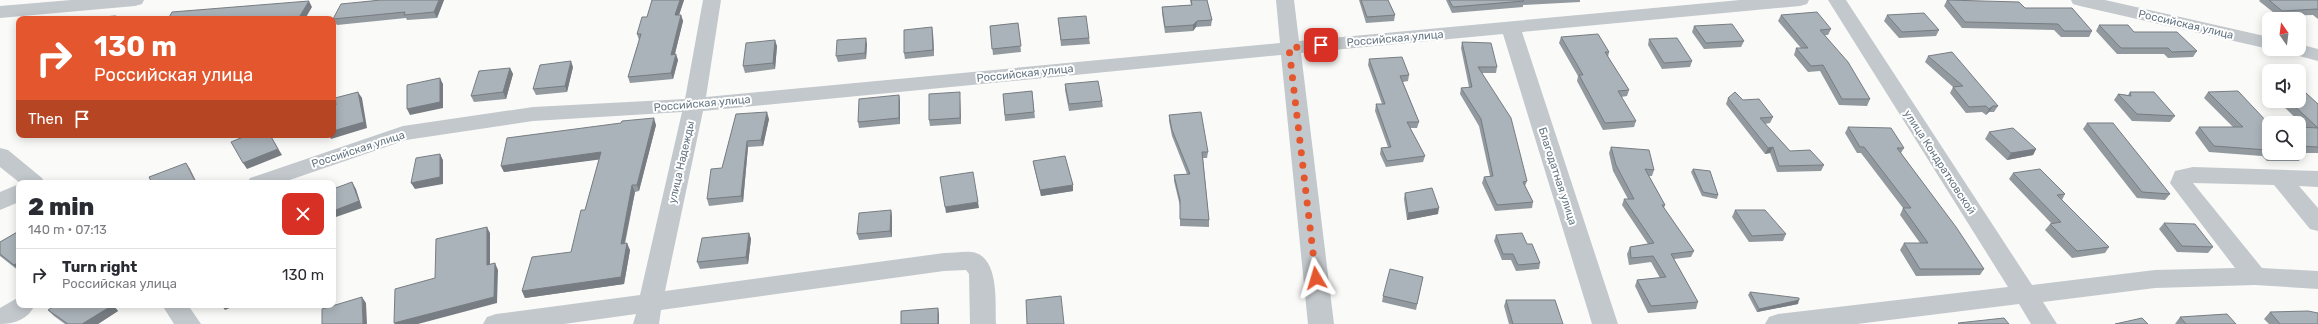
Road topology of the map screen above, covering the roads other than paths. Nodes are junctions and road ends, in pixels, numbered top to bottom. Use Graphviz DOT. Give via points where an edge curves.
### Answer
graph roads {
  1 [pos="135,0"];
  2 [pos="712,0"];
  3 [pos="1285,0"];
  4 [pos="1800,0"];
  5 [pos="1837,0"];
  6 [pos="2080,0"];
  7 [pos="7,11"];
  8 [pos="1511,27"];
  9 [pos="2262,41"];
  10 [pos="1289,48"];
  11 [pos="2306,52"];
  12 [pos="2318,54"];
  13 [pos="694,105"];
  14 [pos="0,155"];
  15 [pos="2280,178"];
  16 [pos="2318,179"];
  17 [pos="30,180"];
  18 [pos="267,180"];
  19 [pos="16,194"];
  20 [pos="0,202"];
  21 [pos="2318,223"];
  22 [pos="2255,276"];
  23 [pos="2318,280"];
  24 [pos="2024,293"];
  25 [pos="19,308"];
  26 [pos="176,308"];
  27 [pos="648,313"];
  28 [pos="0,321"];
  29 [pos="188,324"];
  30 [pos="496,324"];
  31 [pos="983,324"];
  32 [pos="1321,324"];
  33 [pos="1605,324"];
  34 [pos="1778,324"];
  35 [pos="2044,324"];
  1 -- 7 [label="street"];
  2 -- 13 [label="street, улица Надежды"];
  3 -- 10 [label="street"];
  4 -- 8 [label="street, Российская улица"];
  5 -- 24 [label="street, улица Кондратковской"];
  6 -- 9 [label="street, Российская улица"];
  8 -- 10 [label="street, Российская улица"];
  8 -- 33 [label="street, Благодатная улица"];
  10 -- 13 [label="street, Российская улица"];
  10 -- 32 [label="street"];
  11 -- 12 [label="street"];
  13 -- 18 [label="street, Российская улица" via="533,114 403,133"];
  13 -- 27 [label="street, улица Надежды"];
  14 -- 17 [label="street"];
  15 -- 16 [label="street"];
  15 -- 21 [label="street"];
  15 -- 22 [label="street" via="2193,174 2183,176 2181,182"];
  19 -- 20 [label="street"];
  22 -- 23 [label="street"];
  22 -- 24 [label="street" via="2155,279"];
  24 -- 34 [label="street"];
  24 -- 35 [label="street, улица Кондратковской"];
  25 -- 28 [label="street"];
  26 -- 29 [label="street"];
  27 -- 30 [label="street"];
  27 -- 31 [label="street" via="944,262 972,261 981,272"];
}
